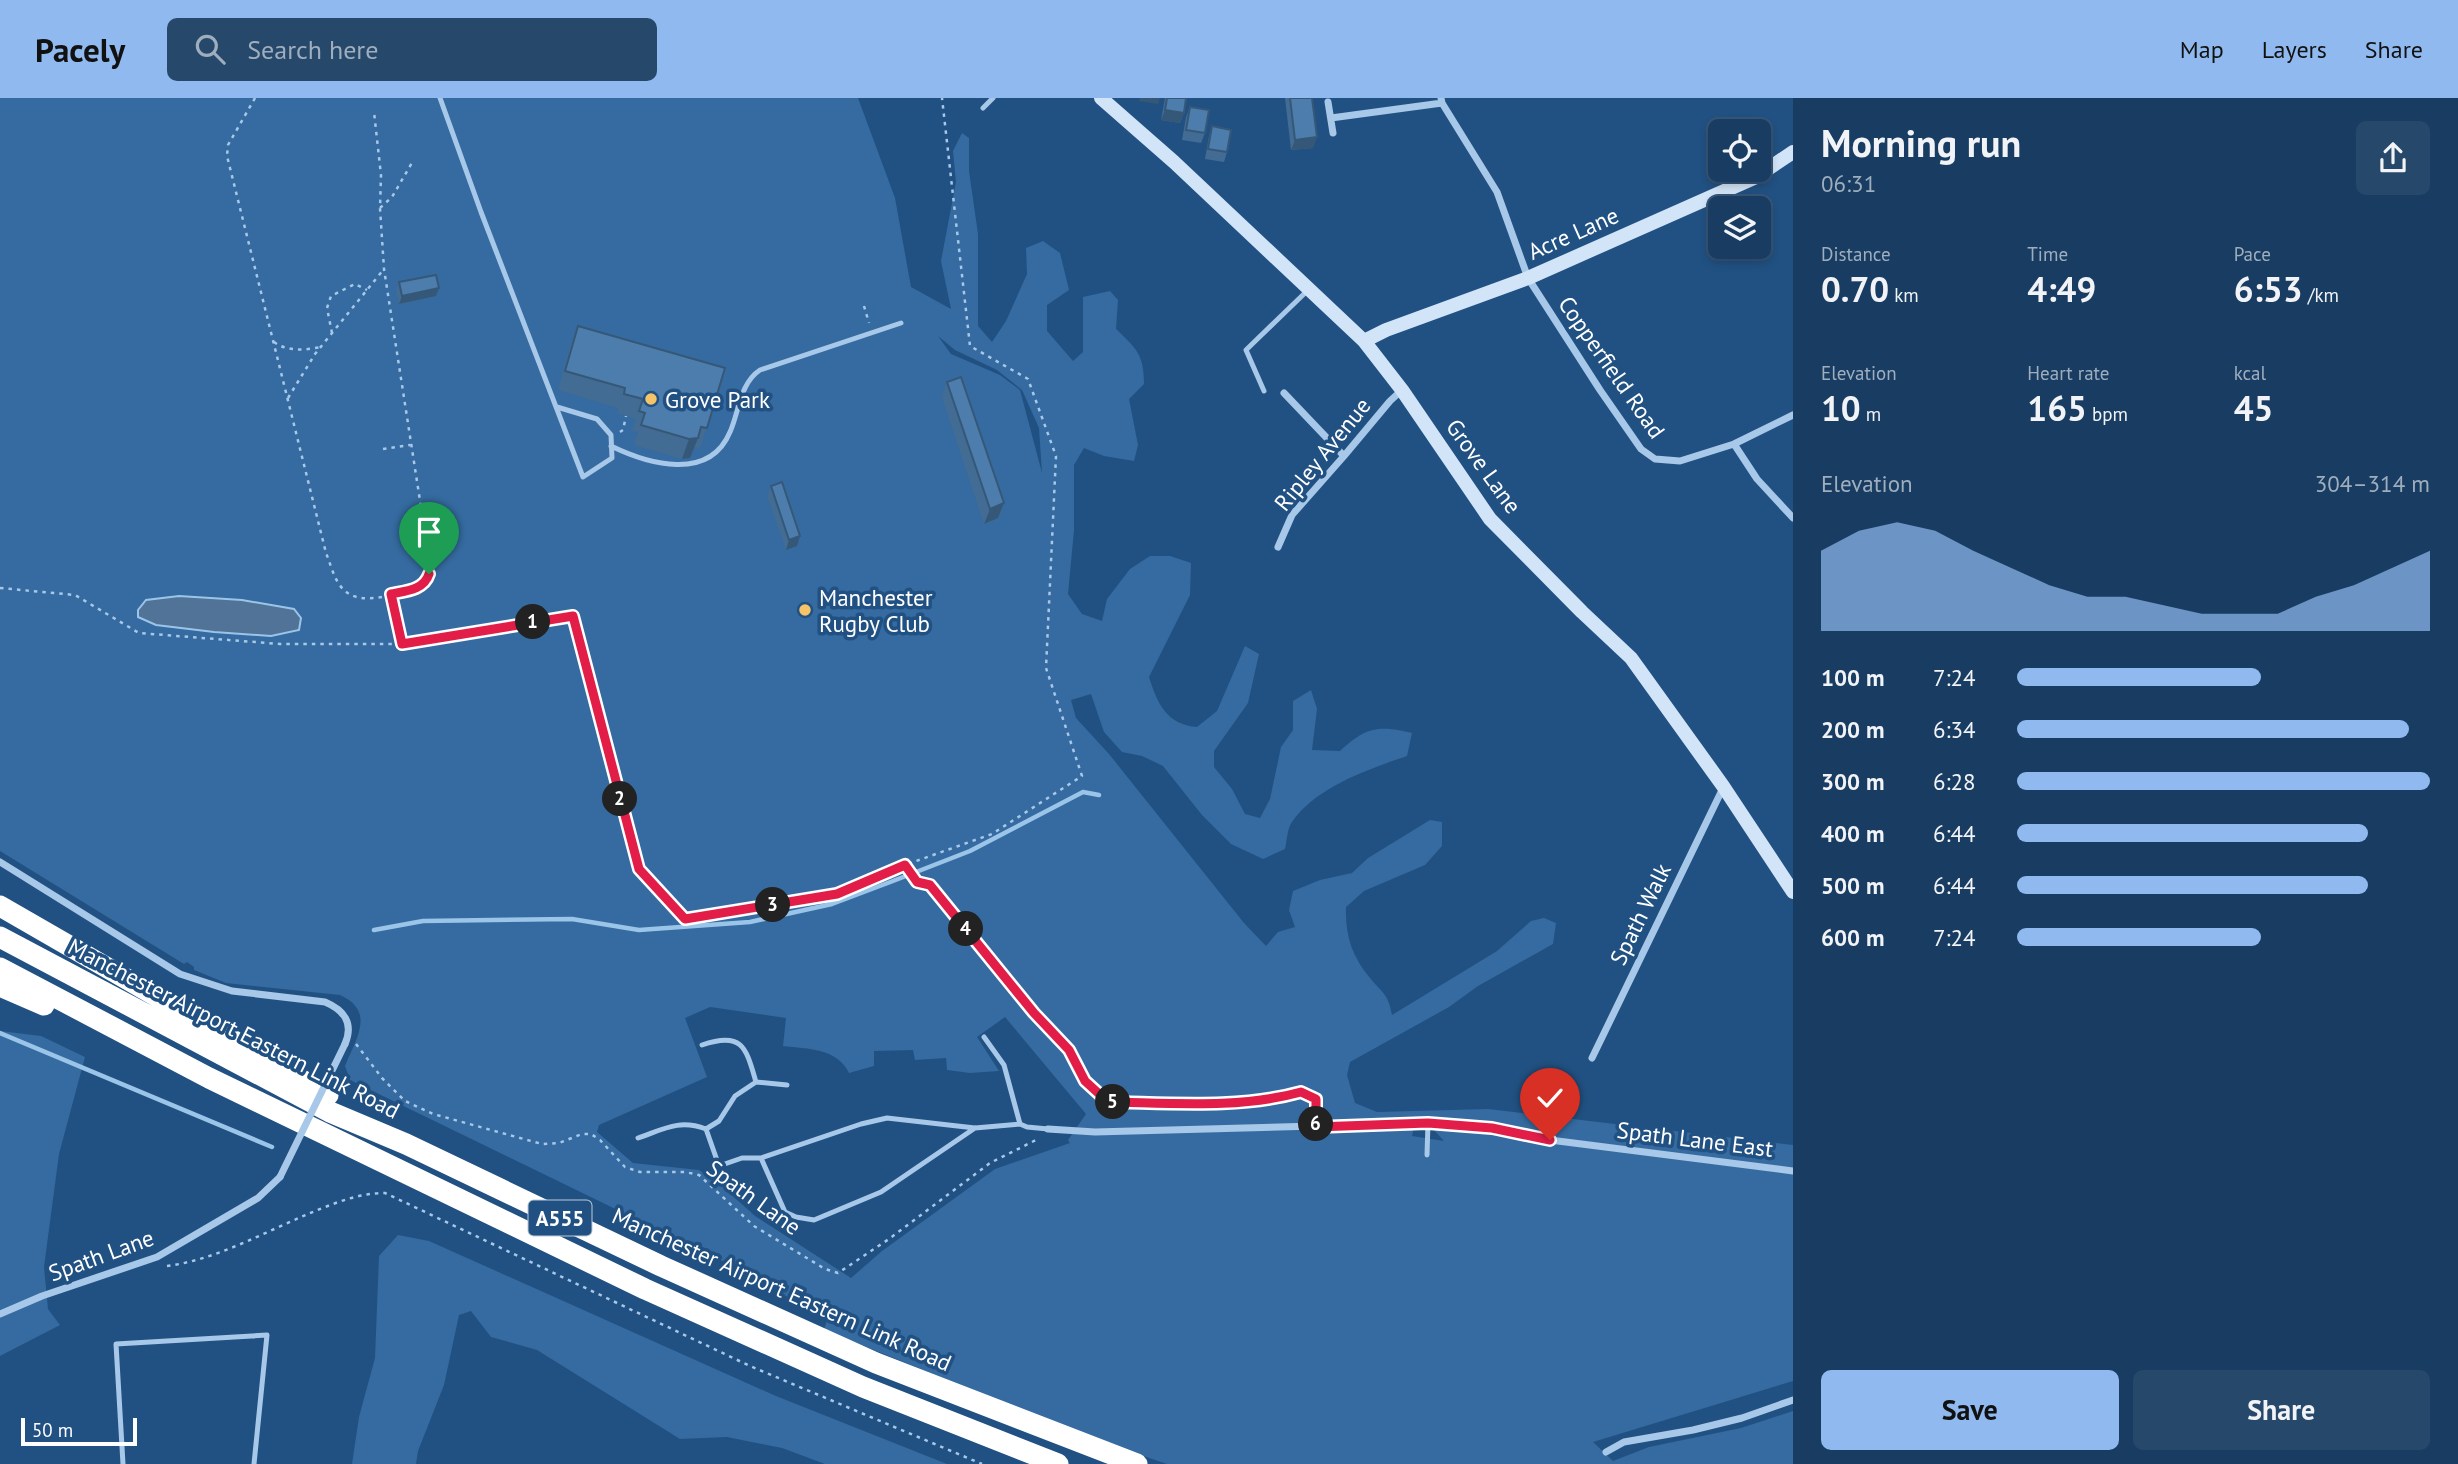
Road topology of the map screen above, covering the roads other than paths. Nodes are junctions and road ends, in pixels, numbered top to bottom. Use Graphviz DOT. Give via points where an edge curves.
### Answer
graph roads {
  1 [pos="440,98"];
  2 [pos="993,98"];
  3 [pos="1101,98"];
  4 [pos="1441,101"];
  5 [pos="1328,102"];
  6 [pos="983,108"];
  7 [pos="1331,118"];
  8 [pos="1333,133"];
  9 [pos="1793,152"];
  10 [pos="1528,278"];
  11 [pos="1309,289"];
  12 [pos="901,323"];
  13 [pos="1364,341"];
  14 [pos="1402,390"];
  15 [pos="1264,391"];
  16 [pos="1284,393"];
  17 [pos="557,407"];
  18 [pos="1793,415"];
  19 [pos="1734,444"];
  20 [pos="611,446"];
  21 [pos="1345,456"];
  22 [pos="1793,518"];
  23 [pos="1279,547"];
  24 [pos="1723,786"];
  25 [pos="0,862"];
  26 [pos="1793,892"];
  27 [pos="0,906"];
  28 [pos="0,937"];
  29 [pos="0,968"];
  30 [pos="0,986"];
  31 [pos="984,1037"];
  32 [pos="702,1045"];
  33 [pos="1592,1058"];
  34 [pos="209,1078"];
  35 [pos="756,1082"];
  36 [pos="787,1085"];
  37 [pos="1428,1123"];
  38 [pos="1020,1124"];
  39 [pos="975,1128"];
  40 [pos="706,1129"];
  41 [pos="1048,1129"];
  42 [pos="638,1138"];
  43 [pos="406,1144"];
  44 [pos="1427,1155"];
  45 [pos="761,1158"];
  46 [pos="1793,1171"];
  47 [pos="0,1314"];
  48 [pos="1793,1400"];
  49 [pos="1606,1452"];
  50 [pos="123,1464"];
  51 [pos="254,1464"];
  52 [pos="1058,1464"];
  53 [pos="1137,1464"];
  1 -- 17 [label="lane"];
  2 -- 6 [label="lane"];
  3 -- 11 [label="main road, Grove Lane"];
  4 -- 7 [label="street"];
  4 -- 10 [label="street, Copperfield Road" via="1497,192"];
  5 -- 7 [label="street"];
  7 -- 8 [label="street"];
  9 -- 10 [label="main road, Acre Lane" via="1756,177"];
  10 -- 13 [label="main road, Acre Lane"];
  10 -- 19 [label="street, Copperfield Road" via="1641,449 1655,459 1681,461"];
  11 -- 13 [label="main road, Grove Lane"];
  11 -- 15 [label="lane" via="1246,350"];
  12 -- 20 [label="lane" via="752,375 730,432 705,460 685,466 659,463"];
  13 -- 14 [label="main road, Grove Lane"];
  14 -- 21 [label="street, Ripley Avenue"];
  14 -- 24 [label="main road, Grove Lane" via="1490,519 1631,658"];
  16 -- 21 [label="street"];
  17 -- 20 [label="lane" via="597,419 611,435"];
  17 -- 20 [label="lane" via="583,477 612,457"];
  18 -- 19 [label="street, Copperfield Road"];
  19 -- 22 [label="street" via="1757,479"];
  21 -- 23 [label="street, Ripley Avenue" via="1292,515"];
  24 -- 26 [label="main road, Grove Lane"];
  24 -- 33 [label="street, Spath Walk"];
  25 -- 47 [label="street, Spath Lane, bridge" via="180,974 232,992 325,1002 344,1014 348,1023 346,1041 280,1177 258,1198 158,1257"];
  27 -- 43 [label="highway"];
  28 -- 43 [label="highway, Manchester Airport Eastern Link Road / A555" via="330,1112"];
  29 -- 34 [label="highway, A555"];
  30 -- 34 [label="highway"];
  31 -- 38 [label="lane" via="1004,1065"];
  32 -- 35 [label="lane" via="724,1040 742,1045"];
  34 -- 52 [label="highway, A555" via="658,1295 863,1387"];
  35 -- 36 [label="lane"];
  35 -- 40 [label="lane" via="729,1102 719,1121"];
  37 -- 41 [label="street, Spath Lane East" via="1095,1132"];
  37 -- 44 [label="lane"];
  37 -- 46 [label="street, Spath Lane East"];
  38 -- 39 [label="lane"];
  38 -- 41 [label="lane"];
  39 -- 45 [label="lane" via="887,1118"];
  39 -- 45 [label="lane" via="881,1192 814,1220 785,1212"];
  40 -- 42 [label="lane" via="683,1123"];
  40 -- 45 [label="lane" via="719,1166 742,1158"];
  43 -- 53 [label="highway, Manchester Airport Eastern Link Road / A555" via="796,1328 957,1396"];
  48 -- 49 [label="street" via="1742,1418 1624,1442"];
  50 -- 51 [label="lane" via="116,1344 267,1335"];
}
